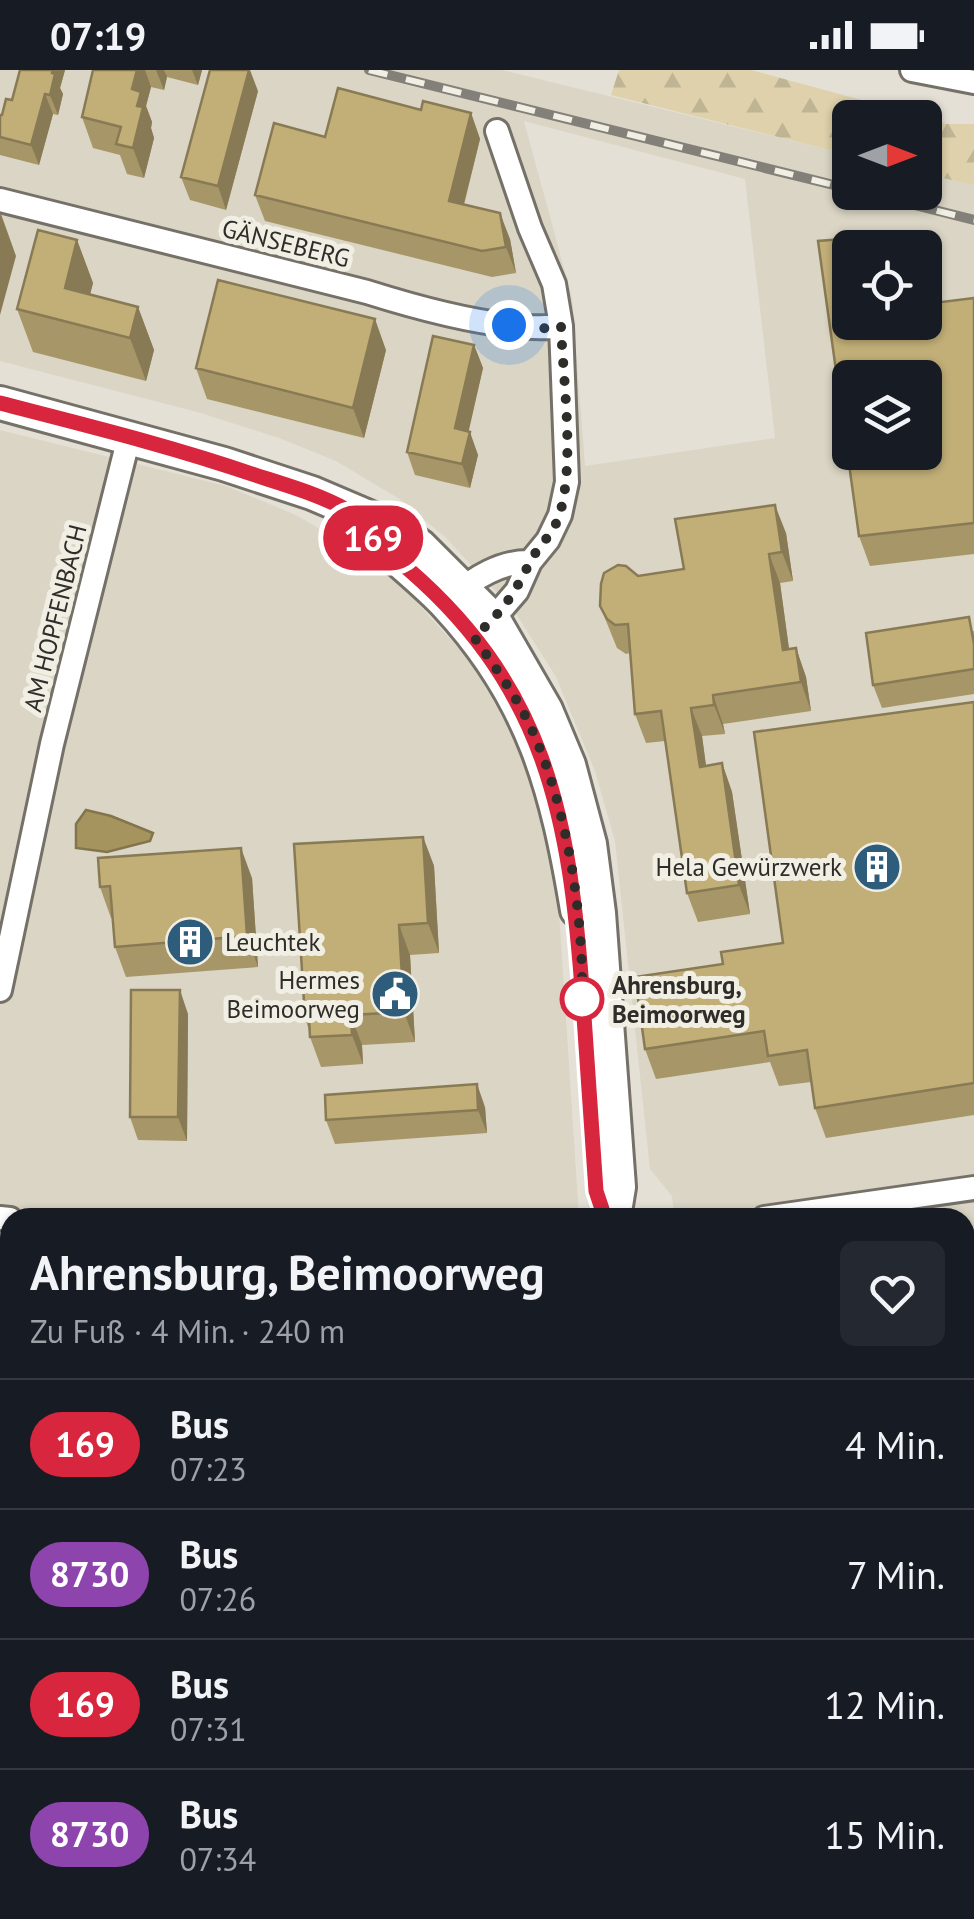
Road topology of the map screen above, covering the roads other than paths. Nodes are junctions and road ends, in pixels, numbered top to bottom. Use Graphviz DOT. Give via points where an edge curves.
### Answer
graph roads {
  1 [pos="912,70"];
  2 [pos="974,82"];
  3 [pos="497,131"];
  4 [pos="0,200"];
  5 [pos="561,326"];
  6 [pos="0,403"];
  7 [pos="129,436"];
  8 [pos="530,562"];
  9 [pos="455,596"];
  10 [pos="484,628"];
  11 [pos="0,990"];
  12 [pos="974,1188"];
  13 [pos="602,1208"];
  14 [pos="616,1208"];
  15 [pos="834,1208"];
  1 -- 2 [label="street"];
  3 -- 5 [label="street" via="554,284"];
  4 -- 5 [label="street, GÄNSEBERG" via="406,304 532,330"];
  5 -- 8 [label="street" via="567,482 555,526"];
  6 -- 7 [label="main road"];
  7 -- 9 [label="main road" via="312,494 392,527 420,546"];
  7 -- 11 [label="street, AM HOPFENBACH" via="52,744"];
  8 -- 9 [label="street" via="503,565"];
  8 -- 10 [label="street" via="517,592"];
  9 -- 10 [label="main road"];
  10 -- 13 [label="main road" via="548,772 562,822 578,915"];
  10 -- 14 [label="main road" via="546,710 590,844"];
  12 -- 15 [label="street"];
}
